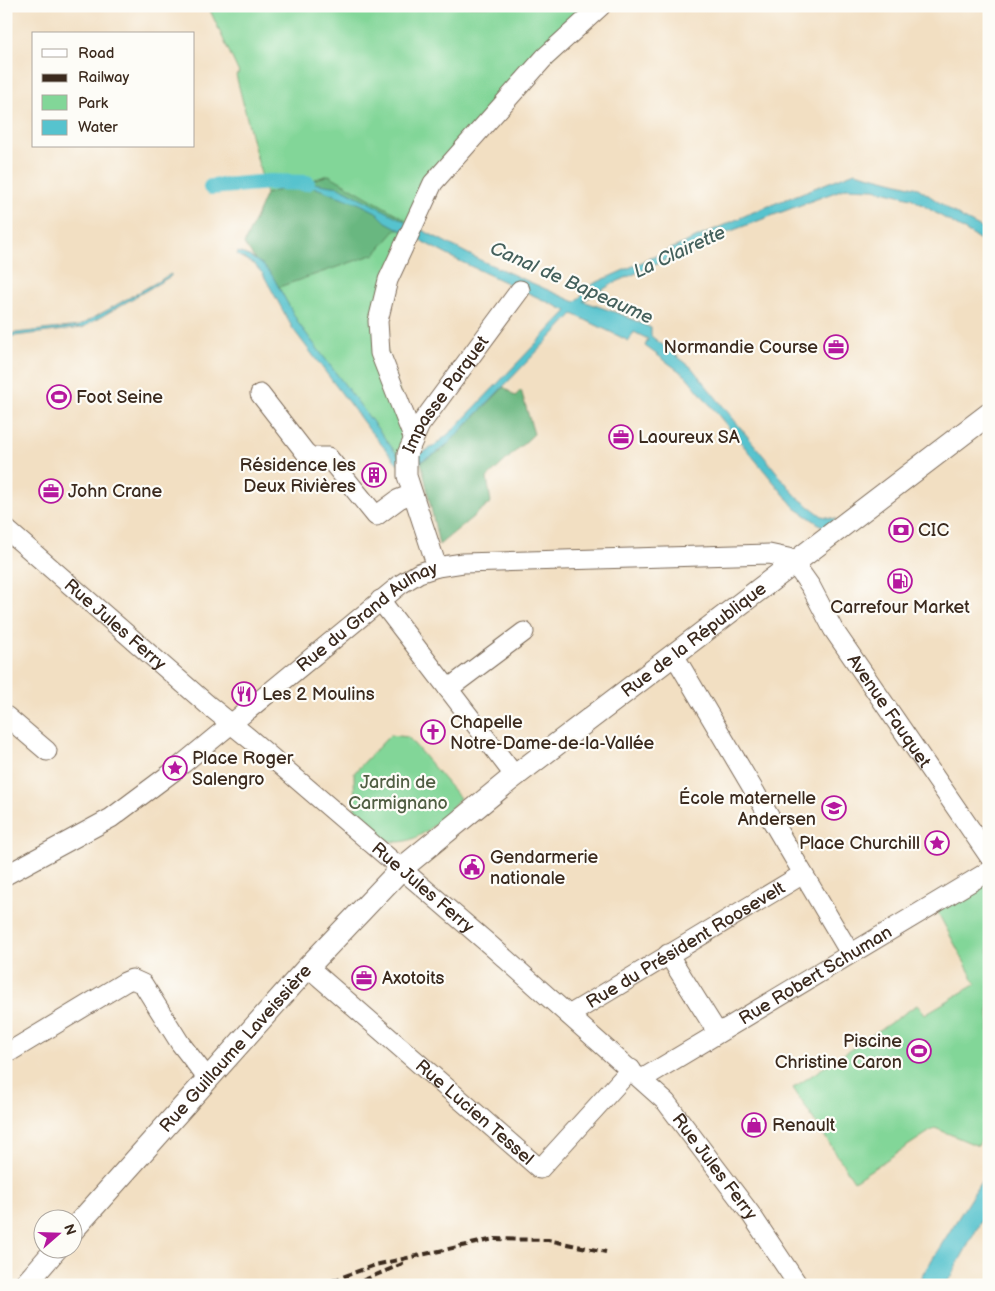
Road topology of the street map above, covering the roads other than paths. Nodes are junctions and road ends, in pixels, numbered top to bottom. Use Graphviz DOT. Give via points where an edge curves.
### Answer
graph roads {
  1 [pos="601,6"];
  2 [pos="520,290"];
  3 [pos="260,394"];
  4 [pos="989,414"];
  5 [pos="413,437"];
  6 [pos="412,494"];
  7 [pos="6,529"];
  8 [pos="794,563"];
  9 [pos="437,567"];
  10 [pos="380,600"];
  11 [pos="524,632"];
  12 [pos="674,655"];
  13 [pos="448,688"];
  14 [pos="6,716"];
  15 [pos="232,725"];
  16 [pos="47,750"];
  17 [pos="515,776"];
  18 [pos="989,856"];
  19 [pos="401,869"];
  20 [pos="989,871"];
  21 [pos="803,874"];
  22 [pos="6,875"];
  23 [pos="850,953"];
  24 [pos="668,954"];
  25 [pos="308,967"];
  26 [pos="568,1015"];
  27 [pos="717,1032"];
  28 [pos="6,1054"];
  29 [pos="636,1074"];
  30 [pos="208,1079"];
  31 [pos="82,1220"];
  32 [pos="48,1258"];
  33 [pos="25,1285"];
  34 [pos="798,1285"];
  1 -- 5 [label="street" via="544,57 433,183 388,280 378,321 380,353"];
  2 -- 5 [label="street, Impasse Parquet"];
  3 -- 6 [label="street" via="305,452 312,457 328,457 376,516 399,499"];
  4 -- 8 [label="street, Rue de la République"];
  5 -- 6 [label="street, Impasse Parquet" via="406,464"];
  6 -- 9 [label="street, Impasse Parquet"];
  7 -- 15 [label="street, Rue Jules Ferry"];
  8 -- 9 [label="street, Rue du Grand Aulnay" via="788,558 769,554 513,560"];
  8 -- 12 [label="street, Rue de la République"];
  8 -- 18 [label="street, Avenue Fauquet" via="833,628"];
  9 -- 10 [label="street, Rue du Grand Aulnay" via="419,572"];
  10 -- 13 [label="street"];
  10 -- 15 [label="street, Rue du Grand Aulnay"];
  11 -- 13 [label="street"];
  12 -- 17 [label="street, Rue de la République"];
  12 -- 21 [label="street"];
  13 -- 17 [label="street"];
  14 -- 16 [label="street"];
  15 -- 19 [label="street, Rue Jules Ferry"];
  15 -- 22 [label="street, Rue du Grand Aulnay" via="111,818"];
  17 -- 19 [label="street, Rue de la République"];
  19 -- 25 [label="street, Rue Guillaume Laveissière"];
  19 -- 26 [label="street, Rue Jules Ferry"];
  20 -- 23 [label="street, Rue Robert Schuman"];
  21 -- 23 [label="street"];
  21 -- 24 [label="street, Rue du Président Roosevelt"];
  23 -- 27 [label="street, Rue Robert Schuman"];
  24 -- 26 [label="street, Rue du Président Roosevelt"];
  24 -- 27 [label="street"];
  25 -- 29 [label="street, Rue Lucien Tessel" via="540,1169"];
  25 -- 30 [label="street, Rue Guillaume Laveissière"];
  26 -- 29 [label="street, Rue Jules Ferry"];
  27 -- 29 [label="street, Rue Robert Schuman"];
  28 -- 30 [label="street" via="132,980 144,984 180,1043"];
  29 -- 34 [label="street, Rue Jules Ferry" via="666,1102 689,1130"];
  30 -- 31 [label="street, Rue Guillaume Laveissière"];
  32 -- 33 [label="street"];
}
